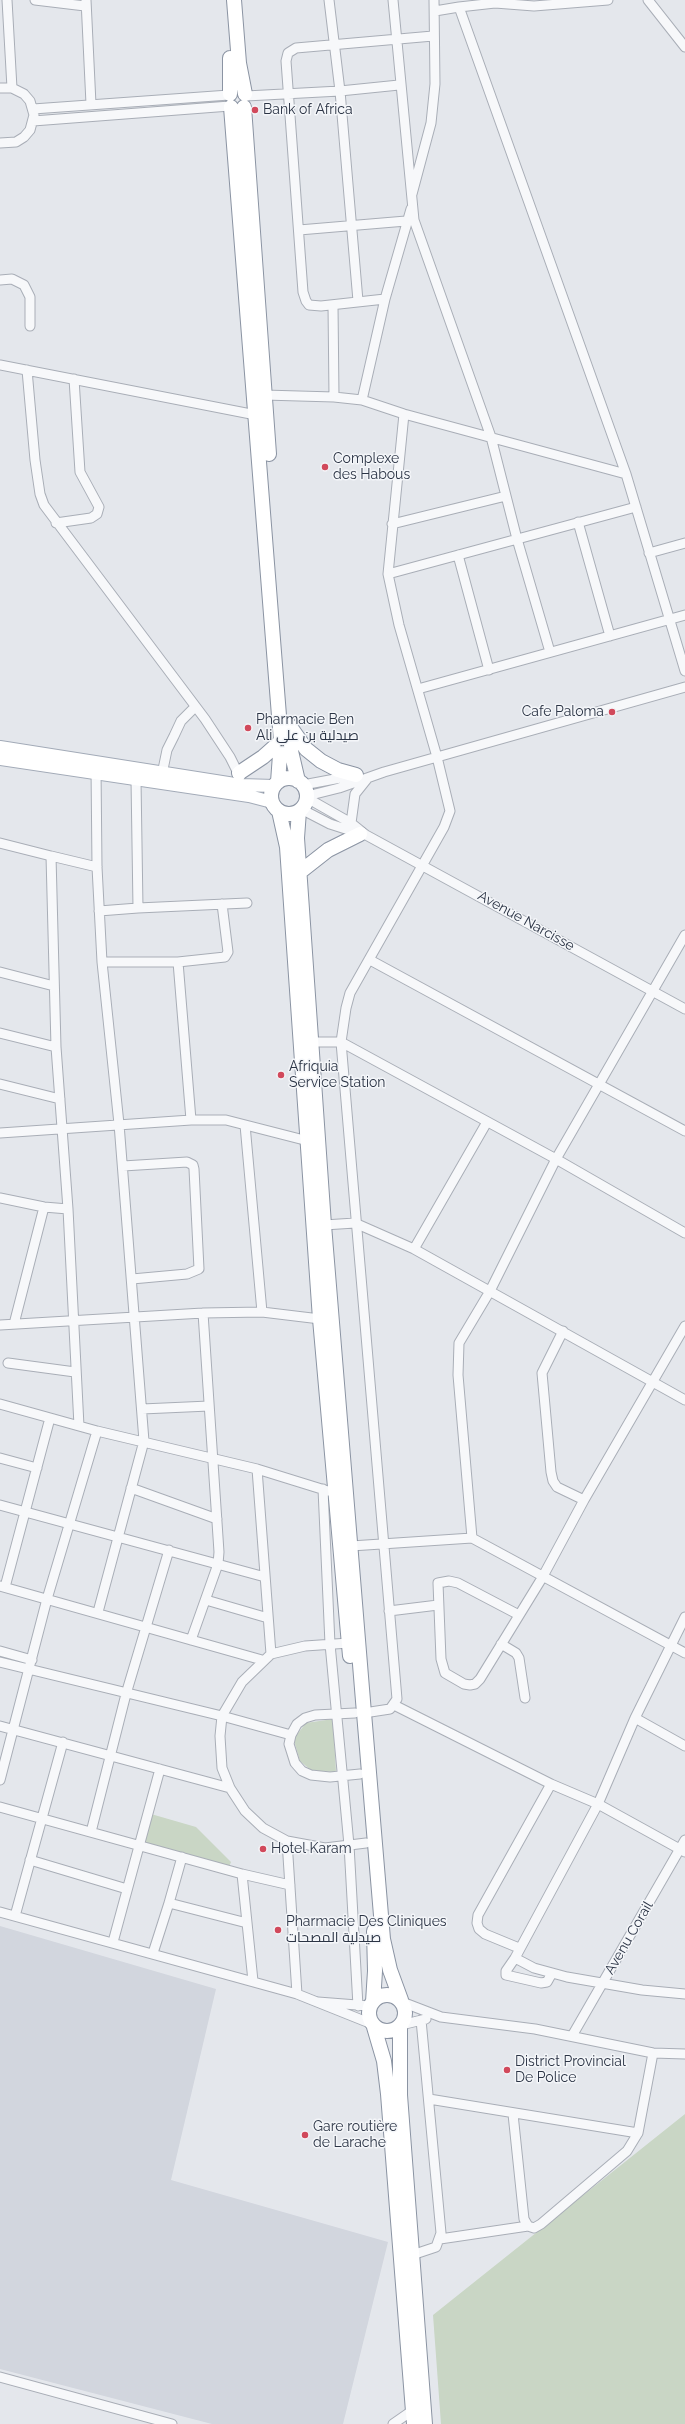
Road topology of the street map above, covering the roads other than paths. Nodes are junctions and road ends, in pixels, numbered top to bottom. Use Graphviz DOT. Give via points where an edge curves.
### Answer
graph roads {
  1 [pos="7,0"];
  2 [pos="34,0"];
  3 [pos="226,0"];
  4 [pos="234,0"];
  5 [pos="329,0"];
  6 [pos="393,0"];
  7 [pos="434,0"];
  8 [pos="608,0"];
  9 [pos="648,0"];
  10 [pos="495,2"];
  11 [pos="85,3"];
  12 [pos="459,7"];
  13 [pos="435,11"];
  14 [pos="4,32"];
  15 [pos="433,36"];
  16 [pos="396,41"];
  17 [pos="334,45"];
  18 [pos="685,47"];
  19 [pos="400,85"];
  20 [pos="0,88"];
  21 [pos="12,88"];
  22 [pos="340,91"];
  23 [pos="287,92"];
  24 [pos="237,100"];
  25 [pos="91,104"];
  26 [pos="33,109"];
  27 [pos="33,121"];
  28 [pos="0,143"];
  29 [pos="411,198"];
  30 [pos="411,209"];
  31 [pos="406,221"];
  32 [pos="351,226"];
  33 [pos="299,230"];
  34 [pos="0,280"];
  35 [pos="385,299"];
  36 [pos="358,301"];
  37 [pos="333,305"];
  38 [pos="30,326"];
  39 [pos="0,365"];
  40 [pos="27,370"];
  41 [pos="74,379"];
  42 [pos="264,395"];
  43 [pos="334,397"];
  44 [pos="362,400"];
  45 [pos="404,414"];
  46 [pos="256,415"];
  47 [pos="491,437"];
  48 [pos="626,474"];
  49 [pos="506,496"];
  50 [pos="636,507"];
  51 [pos="578,522"];
  52 [pos="56,523"];
  53 [pos="392,524"];
  54 [pos="517,539"];
  55 [pos="685,543"];
  56 [pos="649,554"];
  57 [pos="458,555"];
  58 [pos="388,574"];
  59 [pos="685,615"];
  60 [pos="669,619"];
  61 [pos="610,636"];
  62 [pos="550,652"];
  63 [pos="489,670"];
  64 [pos="685,671"];
  65 [pos="685,687"];
  66 [pos="418,689"];
  67 [pos="194,708"];
  68 [pos="289,724"];
  69 [pos="281,740"];
  70 [pos="0,747"];
  71 [pos="437,757"];
  72 [pos="0,759"];
  73 [pos="96,768"];
  74 [pos="162,771"];
  75 [pos="362,776"];
  76 [pos="240,779"];
  77 [pos="136,780"];
  78 [pos="160,784"];
  79 [pos="276,784"];
  80 [pos="302,797"];
  81 [pos="276,807"];
  82 [pos="359,831"];
  83 [pos="0,843"];
  84 [pos="51,856"];
  85 [pos="424,864"];
  86 [pos="97,867"];
  87 [pos="300,872"];
  88 [pos="247,903"];
  89 [pos="222,904"];
  90 [pos="138,908"];
  91 [pos="99,911"];
  92 [pos="685,936"];
  93 [pos="370,960"];
  94 [pos="102,962"];
  95 [pos="178,962"];
  96 [pos="0,972"];
  97 [pos="54,986"];
  98 [pos="653,992"];
  99 [pos="685,1009"];
  100 [pos="0,1033"];
  101 [pos="311,1042"];
  102 [pos="341,1042"];
  103 [pos="56,1047"];
  104 [pos="0,1084"];
  105 [pos="599,1084"];
  106 [pos="60,1099"];
  107 [pos="191,1120"];
  108 [pos="487,1122"];
  109 [pos="119,1124"];
  110 [pos="245,1125"];
  111 [pos="62,1128"];
  112 [pos="685,1131"];
  113 [pos="0,1133"];
  114 [pos="308,1141"];
  115 [pos="556,1159"];
  116 [pos="122,1166"];
  117 [pos="0,1199"];
  118 [pos="44,1207"];
  119 [pos="68,1209"];
  120 [pos="355,1223"];
  121 [pos="324,1225"];
  122 [pos="685,1233"];
  123 [pos="414,1249"];
  124 [pos="132,1279"];
  125 [pos="490,1291"];
  126 [pos="262,1312"];
  127 [pos="203,1313"];
  128 [pos="135,1317"];
  129 [pos="320,1319"];
  130 [pos="72,1320"];
  131 [pos="14,1324"];
  132 [pos="0,1325"];
  133 [pos="685,1326"];
  134 [pos="563,1331"];
  135 [pos="8,1363"];
  136 [pos="75,1372"];
  137 [pos="652,1381"];
  138 [pos="685,1400"];
  139 [pos="0,1404"];
  140 [pos="209,1406"];
  141 [pos="142,1409"];
  142 [pos="50,1418"];
  143 [pos="78,1426"];
  144 [pos="97,1431"];
  145 [pos="144,1441"];
  146 [pos="0,1458"];
  147 [pos="212,1460"];
  148 [pos="37,1468"];
  149 [pos="257,1469"];
  150 [pos="132,1488"];
  151 [pos="329,1491"];
  152 [pos="584,1500"];
  153 [pos="0,1505"];
  154 [pos="26,1511"];
  155 [pos="217,1519"];
  156 [pos="68,1523"];
  157 [pos="118,1537"];
  158 [pos="472,1538"];
  159 [pos="382,1543"];
  160 [pos="350,1546"];
  161 [pos="169,1550"];
  162 [pos="218,1564"];
  163 [pos="265,1577"];
  164 [pos="542,1578"];
  165 [pos="2,1586"];
  166 [pos="47,1599"];
  167 [pos="206,1600"];
  168 [pos="438,1605"];
  169 [pos="389,1611"];
  170 [pos="98,1612"];
  171 [pos="519,1616"];
  172 [pos="685,1617"];
  173 [pos="268,1618"];
  174 [pos="148,1627"];
  175 [pos="191,1640"];
  176 [pos="348,1643"];
  177 [pos="330,1644"];
  178 [pos="501,1644"];
  179 [pos="670,1645"];
  180 [pos="0,1651"];
  181 [pos="685,1653"];
  182 [pos="271,1654"];
  183 [pos="32,1660"];
  184 [pos="262,1660"];
  185 [pos="0,1662"];
  186 [pos="30,1670"];
  187 [pos="126,1694"];
  188 [pos="525,1698"];
  189 [pos="394,1705"];
  190 [pos="359,1713"];
  191 [pos="337,1714"];
  192 [pos="222,1716"];
  193 [pos="635,1718"];
  194 [pos="0,1726"];
  195 [pos="14,1729"];
  196 [pos="291,1735"];
  197 [pos="63,1742"];
  198 [pos="685,1746"];
  199 [pos="111,1757"];
  200 [pos="160,1769"];
  201 [pos="360,1774"];
  202 [pos="341,1776"];
  203 [pos="0,1780"];
  204 [pos="551,1784"];
  205 [pos="230,1788"];
  206 [pos="598,1804"];
  207 [pos="0,1808"];
  208 [pos="42,1818"];
  209 [pos="91,1832"];
  210 [pos="685,1840"];
  211 [pos="287,1841"];
  212 [pos="366,1843"];
  213 [pos="348,1845"];
  214 [pos="139,1846"];
  215 [pos="683,1850"];
  216 [pos="182,1857"];
  217 [pos="30,1860"];
  218 [pos="242,1874"];
  219 [pos="290,1884"];
  220 [pos="127,1889"];
  221 [pos="169,1903"];
  222 [pos="1,1915"];
  223 [pos="15,1916"];
  224 [pos="247,1923"];
  225 [pos="113,1942"];
  226 [pos="519,1948"];
  227 [pos="153,1954"];
  228 [pos="515,1958"];
  229 [pos="552,1973"];
  230 [pos="253,1981"];
  231 [pos="604,1982"];
  232 [pos="297,1994"];
  233 [pos="685,1994"];
  234 [pos="401,2001"];
  235 [pos="317,2002"];
  236 [pos="367,2005"];
  237 [pos="441,2017"];
  238 [pos="420,2020"];
  239 [pos="373,2025"];
  240 [pos="401,2026"];
  241 [pos="572,2036"];
  242 [pos="653,2052"];
  243 [pos="685,2054"];
  244 [pos="429,2099"];
  245 [pos="513,2114"];
  246 [pos="638,2133"];
  247 [pos="400,2163"];
  248 [pos="528,2226"];
  249 [pos="440,2238"];
  250 [pos="412,2255"];
  251 [pos="0,2377"];
  252 [pos="418,2408"];
  253 [pos="172,2424"];
  254 [pos="393,2424"];
  255 [pos="414,2424"];
  256 [pos="425,2424"];
  1 -- 14 [label="street"];
  2 -- 11 [label="street"];
  3 -- 24 [label="highway"];
  4 -- 24 [label="highway" via="239,63"];
  5 -- 17 [label="street"];
  6 -- 16 [label="street"];
  7 -- 13 [label="street"];
  8 -- 10 [label="street" via="534,6"];
  9 -- 18 [label="street"];
  10 -- 12 [label="street"];
  11 -- 25 [label="street"];
  12 -- 13 [label="street"];
  12 -- 48 [label="street"];
  13 -- 15 [label="street"];
  14 -- 21 [label="street"];
  15 -- 16 [label="street"];
  15 -- 29 [label="street" via="435,84 432,123"];
  16 -- 17 [label="street"];
  16 -- 19 [label="street"];
  17 -- 22 [label="street"];
  17 -- 23 [label="street" via="296,48 288,52"];
  19 -- 22 [label="street"];
  19 -- 29 [label="street"];
  20 -- 21 [label="street"];
  21 -- 26 [label="street" via="24,94"];
  22 -- 23 [label="street"];
  22 -- 32 [label="street"];
  23 -- 24 [label="street"];
  23 -- 33 [label="street"];
  24 -- 25 [label="street"];
  24 -- 27 [label="street"];
  24 -- 42 [label="highway"];
  24 -- 46 [label="highway"];
  25 -- 26 [label="street"];
  26 -- 27 [label="street"];
  27 -- 28 [label="street" via="24,137 16,142"];
  29 -- 30 [label="street"];
  30 -- 31 [label="street"];
  30 -- 47 [label="street" via="437,290"];
  31 -- 32 [label="street"];
  31 -- 35 [label="street"];
  32 -- 33 [label="street"];
  32 -- 36 [label="street"];
  33 -- 37 [label="street" via="303,292 306,301 315,306"];
  34 -- 38 [label="street" via="12,279 24,285 30,297"];
  35 -- 36 [label="street"];
  35 -- 44 [label="street"];
  36 -- 37 [label="street"];
  37 -- 43 [label="street"];
  39 -- 40 [label="street"];
  40 -- 41 [label="street"];
  40 -- 52 [label="street" via="40,494"];
  41 -- 46 [label="street"];
  41 -- 52 [label="street" via="80,472 99,507 97,514 91,518"];
  42 -- 43 [label="street"];
  42 -- 68 [label="highway"];
  43 -- 44 [label="street"];
  44 -- 45 [label="street"];
  45 -- 47 [label="street"];
  45 -- 53 [label="street"];
  46 -- 69 [label="highway"];
  47 -- 48 [label="street"];
  47 -- 49 [label="street"];
  48 -- 50 [label="street"];
  49 -- 53 [label="street"];
  49 -- 54 [label="street"];
  50 -- 51 [label="street"];
  50 -- 56 [label="street"];
  51 -- 54 [label="street"];
  51 -- 61 [label="street"];
  52 -- 67 [label="street" via="116,600"];
  53 -- 58 [label="street"];
  54 -- 57 [label="street"];
  54 -- 62 [label="street"];
  55 -- 56 [label="street"];
  56 -- 60 [label="street"];
  57 -- 58 [label="street"];
  57 -- 63 [label="street"];
  58 -- 66 [label="street" via="399,625"];
  59 -- 60 [label="street"];
  60 -- 61 [label="street"];
  60 -- 64 [label="street"];
  61 -- 62 [label="street"];
  62 -- 63 [label="street"];
  63 -- 66 [label="street"];
  65 -- 71 [label="street"];
  66 -- 71 [label="street"];
  67 -- 74 [label="street" via="181,721 167,750"];
  67 -- 76 [label="street" via="205,719"];
  68 -- 75 [label="highway" via="306,748 320,761 338,770"];
  68 -- 80 [label="highway" via="291,751"];
  69 -- 76 [label="highway"];
  69 -- 79 [label="highway"];
  70 -- 73 [label="main road"];
  71 -- 75 [label="street"];
  71 -- 85 [label="street" via="450,811"];
  72 -- 73 [label="main road"];
  73 -- 74 [label="main road"];
  73 -- 77 [label="main road"];
  73 -- 86 [label="street"];
  74 -- 76 [label="main road"];
  74 -- 78 [label="street"];
  75 -- 80 [label="street" via="339,788"];
  75 -- 82 [label="street" via="355,794"];
  76 -- 79 [label="main road"];
  77 -- 78 [label="main road"];
  77 -- 90 [label="street"];
  78 -- 81 [label="main road" via="249,796"];
  79 -- 80 [label="highway" via="284,779"];
  79 -- 81 [label="highway" via="271,794"];
  80 -- 81 [label="highway" via="289,814"];
  80 -- 82 [label="street, Avenue Narcisse"];
  80 -- 82 [label="street, Avenue Narcisse" via="330,824"];
  80 -- 87 [label="highway" via="297,838"];
  81 -- 114 [label="highway" via="287,842"];
  82 -- 85 [label="street, Avenue Narcisse"];
  82 -- 87 [label="highway" via="328,850"];
  83 -- 84 [label="street"];
  84 -- 86 [label="street"];
  84 -- 97 [label="street"];
  85 -- 93 [label="street"];
  85 -- 98 [label="street, Avenue Narcisse"];
  86 -- 91 [label="street"];
  87 -- 101 [label="highway"];
  88 -- 89 [label="street"];
  89 -- 90 [label="street"];
  89 -- 95 [label="street" via="228,952 225,957"];
  90 -- 91 [label="street"];
  91 -- 94 [label="street"];
  92 -- 98 [label="street"];
  93 -- 102 [label="street" via="350,993"];
  93 -- 105 [label="street"];
  94 -- 95 [label="street"];
  94 -- 109 [label="street"];
  95 -- 107 [label="street"];
  96 -- 97 [label="street"];
  97 -- 103 [label="street"];
  98 -- 99 [label="street, Avenue Narcisse"];
  98 -- 105 [label="street"];
  100 -- 103 [label="street"];
  101 -- 102 [label="street"];
  101 -- 121 [label="highway"];
  102 -- 108 [label="street"];
  102 -- 120 [label="street"];
  103 -- 106 [label="street"];
  104 -- 106 [label="street"];
  105 -- 112 [label="street"];
  105 -- 115 [label="street"];
  106 -- 111 [label="street"];
  107 -- 109 [label="street"];
  107 -- 110 [label="street" via="214,1118"];
  108 -- 115 [label="street"];
  108 -- 123 [label="street"];
  109 -- 111 [label="street"];
  109 -- 116 [label="street"];
  110 -- 114 [label="street"];
  110 -- 126 [label="street"];
  111 -- 113 [label="street"];
  111 -- 119 [label="street"];
  114 -- 129 [label="highway"];
  115 -- 122 [label="street"];
  115 -- 125 [label="street"];
  116 -- 124 [label="street"];
  116 -- 124 [label="street" via="190,1163 194,1170 199,1269 187,1274"];
  117 -- 118 [label="street"];
  118 -- 119 [label="street"];
  118 -- 131 [label="street"];
  119 -- 130 [label="street"];
  120 -- 121 [label="street"];
  120 -- 123 [label="street"];
  120 -- 159 [label="street"];
  121 -- 160 [label="highway"];
  123 -- 125 [label="street"];
  124 -- 128 [label="street"];
  125 -- 134 [label="street"];
  125 -- 158 [label="street" via="459,1343 457,1352"];
  126 -- 127 [label="street"];
  126 -- 129 [label="street"];
  127 -- 128 [label="street"];
  127 -- 140 [label="street"];
  128 -- 130 [label="street"];
  128 -- 141 [label="street"];
  129 -- 151 [label="highway"];
  130 -- 131 [label="street"];
  130 -- 136 [label="street"];
  131 -- 132 [label="street"];
  133 -- 137 [label="street"];
  134 -- 137 [label="street"];
  134 -- 152 [label="street" via="542,1373 551,1472 558,1487"];
  135 -- 136 [label="street"];
  136 -- 143 [label="street"];
  137 -- 138 [label="street"];
  137 -- 152 [label="street"];
  139 -- 142 [label="street"];
  140 -- 141 [label="street"];
  140 -- 147 [label="street"];
  141 -- 145 [label="street"];
  142 -- 143 [label="street"];
  142 -- 148 [label="street"];
  143 -- 144 [label="street"];
  144 -- 145 [label="street"];
  144 -- 156 [label="street"];
  145 -- 147 [label="street"];
  145 -- 150 [label="street"];
  146 -- 148 [label="street"];
  147 -- 149 [label="street"];
  147 -- 155 [label="street"];
  148 -- 154 [label="street"];
  149 -- 151 [label="street"];
  149 -- 163 [label="street"];
  150 -- 155 [label="street"];
  150 -- 157 [label="street"];
  151 -- 176 [label="highway"];
  151 -- 177 [label="street"];
  152 -- 164 [label="street"];
  153 -- 154 [label="street"];
  154 -- 156 [label="street"];
  154 -- 165 [label="street"];
  155 -- 162 [label="street"];
  156 -- 157 [label="street"];
  156 -- 166 [label="street"];
  157 -- 161 [label="street"];
  157 -- 170 [label="street"];
  158 -- 159 [label="street"];
  158 -- 164 [label="street"];
  159 -- 160 [label="street"];
  159 -- 169 [label="street"];
  160 -- 190 [label="highway"];
  161 -- 162 [label="street"];
  161 -- 174 [label="street"];
  162 -- 163 [label="street"];
  162 -- 167 [label="street"];
  163 -- 173 [label="street"];
  164 -- 171 [label="street"];
  164 -- 179 [label="street"];
  165 -- 166 [label="street"];
  166 -- 170 [label="street"];
  166 -- 183 [label="street"];
  167 -- 173 [label="street"];
  167 -- 175 [label="street"];
  168 -- 169 [label="street"];
  168 -- 171 [label="street" via="438,1583 449,1581 458,1583"];
  168 -- 178 [label="street" via="442,1659 446,1673 464,1684 475,1684"];
  169 -- 189 [label="street" via="397,1699"];
  170 -- 174 [label="street"];
  171 -- 178 [label="street"];
  172 -- 179 [label="street"];
  173 -- 182 [label="street"];
  174 -- 175 [label="street"];
  174 -- 187 [label="street"];
  175 -- 184 [label="street"];
  176 -- 177 [label="street"];
  176 -- 190 [label="highway"];
  177 -- 182 [label="street" via="305,1646"];
  177 -- 191 [label="street"];
  178 -- 188 [label="street" via="516,1653 519,1658"];
  179 -- 181 [label="street"];
  179 -- 193 [label="street"];
  180 -- 183 [label="street"];
  182 -- 184 [label="street"];
  183 -- 186 [label="street"];
  184 -- 192 [label="street" via="242,1682"];
  185 -- 186 [label="street"];
  186 -- 187 [label="street"];
  186 -- 195 [label="street"];
  187 -- 192 [label="street"];
  187 -- 199 [label="street"];
  189 -- 190 [label="street" via="384,1711"];
  189 -- 204 [label="street"];
  190 -- 191 [label="street"];
  190 -- 201 [label="highway"];
  190 -- 234 [label="highway" via="383,1939"];
  191 -- 196 [label="street" via="315,1714 305,1718 297,1724"];
  191 -- 202 [label="street"];
  192 -- 196 [label="street"];
  192 -- 205 [label="street" via="220,1751 222,1768"];
  193 -- 198 [label="street"];
  193 -- 206 [label="street"];
  194 -- 195 [label="street"];
  195 -- 197 [label="street"];
  195 -- 203 [label="street"];
  196 -- 202 [label="street" via="289,1744 295,1763 302,1771 320,1777"];
  197 -- 199 [label="street"];
  197 -- 208 [label="street"];
  199 -- 200 [label="street"];
  199 -- 209 [label="street"];
  200 -- 205 [label="street"];
  200 -- 214 [label="street"];
  201 -- 202 [label="street"];
  201 -- 212 [label="highway"];
  202 -- 213 [label="street"];
  204 -- 206 [label="street"];
  204 -- 226 [label="street" via="478,1915 479,1929 485,1934"];
  205 -- 211 [label="street" via="245,1811 262,1828"];
  206 -- 215 [label="street"];
  206 -- 226 [label="street"];
  207 -- 208 [label="street"];
  208 -- 209 [label="street"];
  208 -- 217 [label="street"];
  209 -- 214 [label="street"];
  210 -- 215 [label="street, Avenu Corail"];
  211 -- 213 [label="street" via="325,1848"];
  211 -- 219 [label="street"];
  212 -- 213 [label="street"];
  212 -- 236 [label="highway" via="375,1955"];
  213 -- 236 [label="street"];
  214 -- 216 [label="street"];
  214 -- 220 [label="street"];
  215 -- 231 [label="street, Avenu Corail"];
  216 -- 218 [label="street"];
  216 -- 221 [label="street"];
  217 -- 220 [label="street"];
  217 -- 223 [label="street"];
  218 -- 219 [label="street"];
  218 -- 224 [label="street"];
  219 -- 232 [label="street"];
  220 -- 225 [label="street"];
  221 -- 224 [label="street"];
  221 -- 227 [label="street"];
  222 -- 223 [label="street"];
  223 -- 225 [label="street"];
  224 -- 230 [label="street"];
  225 -- 227 [label="street"];
  226 -- 228 [label="street"];
  227 -- 230 [label="street"];
  228 -- 229 [label="street" via="534,1968"];
  228 -- 229 [label="street" via="506,1975 544,1983 549,1980"];
  229 -- 231 [label="street"];
  230 -- 232 [label="street"];
  231 -- 233 [label="street" via="642,1990"];
  231 -- 241 [label="street, Avenu Corail"];
  232 -- 235 [label="street"];
  234 -- 236 [label="highway" via="390,1995 383,1995"];
  234 -- 237 [label="street"];
  234 -- 240 [label="highway" via="406,2014"];
  235 -- 236 [label="street"];
  235 -- 239 [label="street"];
  236 -- 239 [label="highway"];
  237 -- 238 [label="street"];
  237 -- 241 [label="street"];
  238 -- 240 [label="street"];
  238 -- 244 [label="street"];
  239 -- 240 [label="highway" via="388,2032"];
  239 -- 247 [label="highway" via="386,2077"];
  240 -- 247 [label="highway"];
  241 -- 242 [label="street"];
  242 -- 243 [label="street"];
  242 -- 246 [label="street"];
  244 -- 245 [label="street"];
  244 -- 249 [label="street"];
  245 -- 246 [label="street"];
  245 -- 248 [label="street" via="521,2203"];
  246 -- 248 [label="street" via="628,2150 616,2162 541,2224 534,2228"];
  247 -- 250 [label="highway"];
  247 -- 252 [label="highway"];
  248 -- 249 [label="street"];
  249 -- 250 [label="street" via="432,2250"];
  250 -- 252 [label="highway"];
  251 -- 253 [label="street"];
  252 -- 254 [label="street"];
  252 -- 255 [label="highway"];
  252 -- 256 [label="highway"];
}
